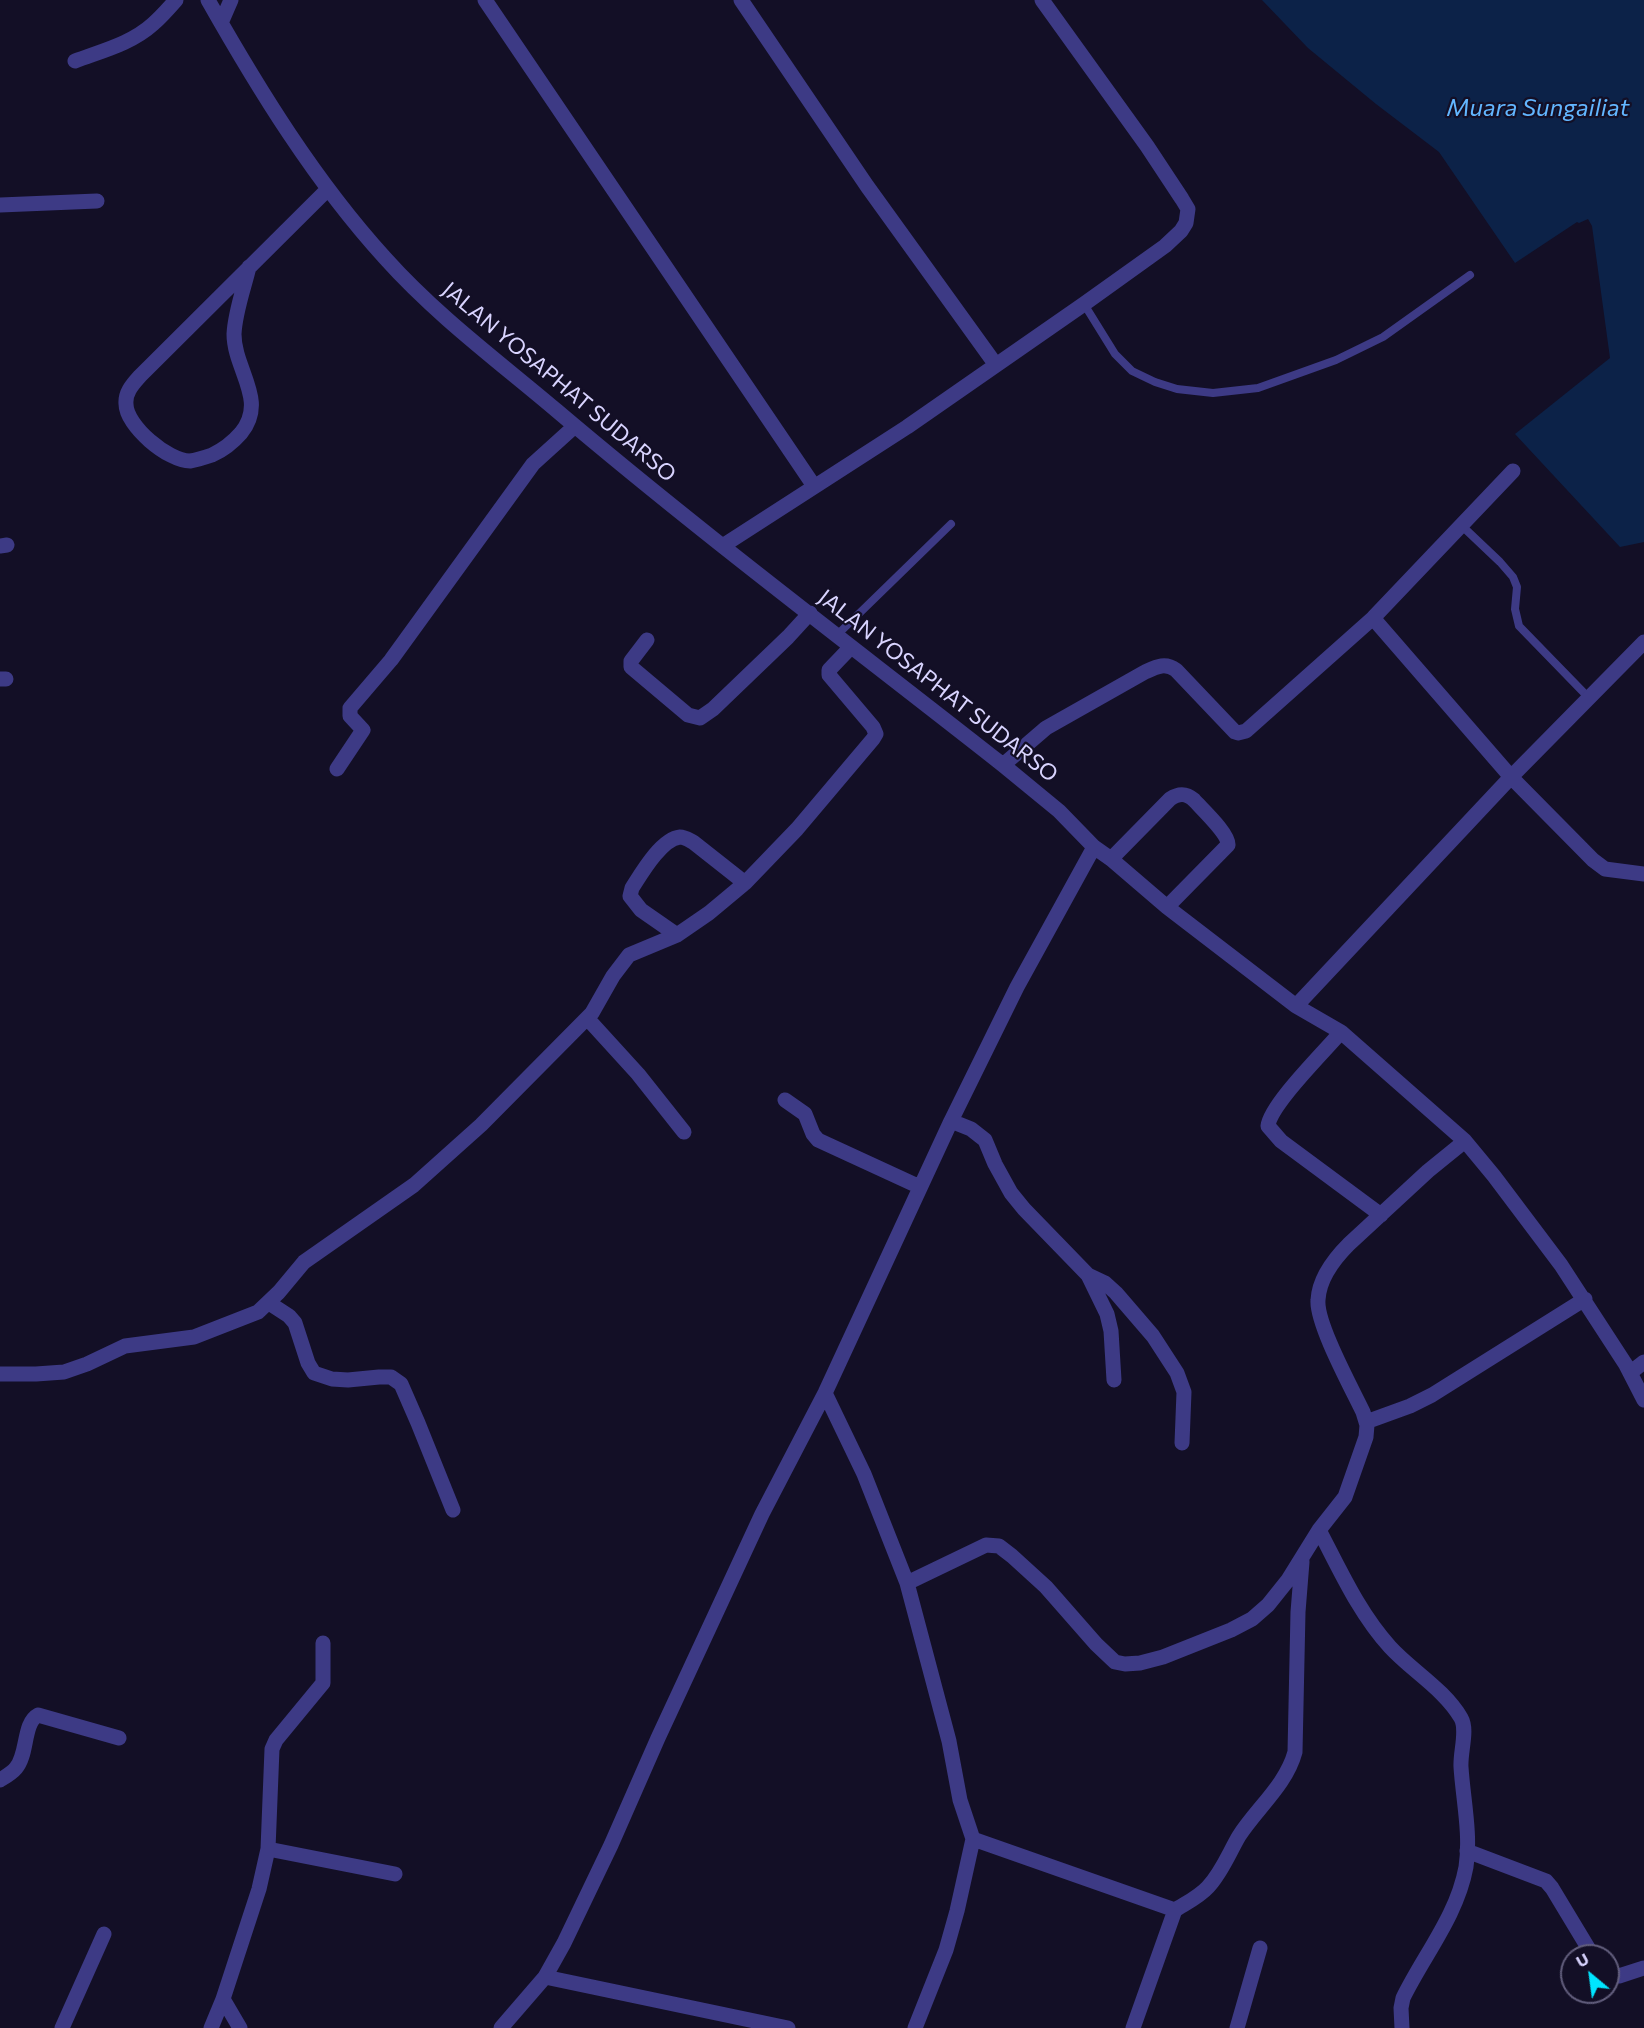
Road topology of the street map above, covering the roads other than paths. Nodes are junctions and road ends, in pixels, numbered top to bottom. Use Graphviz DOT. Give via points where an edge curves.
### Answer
graph roads {
  1 [pos="176,0"];
  2 [pos="208,0"];
  3 [pos="231,0"];
  4 [pos="485,0"];
  5 [pos="741,0"];
  6 [pos="1042,0"];
  7 [pos="221,23"];
  8 [pos="75,61"];
  9 [pos="328,189"];
  10 [pos="98,201"];
  11 [pos="0,205"];
  12 [pos="249,267"];
  13 [pos="1470,275"];
  14 [pos="1084,304"];
  15 [pos="996,364"];
  16 [pos="576,426"];
  17 [pos="1513,471"];
  18 [pos="814,486"];
  19 [pos="951,524"];
  20 [pos="1461,525"];
  21 [pos="724,545"];
  22 [pos="1373,618"];
  23 [pos="805,619"];
  24 [pos="837,635"];
  25 [pos="647,640"];
  26 [pos="1644,642"];
  27 [pos="851,647"];
  28 [pos="1588,698"];
  29 [pos="1003,765"];
  30 [pos="337,769"];
  31 [pos="1511,777"];
  32 [pos="1094,847"];
  33 [pos="1111,859"];
  34 [pos="1644,874"];
  35 [pos="745,884"];
  36 [pos="1167,907"];
  37 [pos="677,935"];
  38 [pos="1296,1006"];
  39 [pos="587,1018"];
  40 [pos="1341,1032"];
  41 [pos="785,1100"];
  42 [pos="951,1121"];
  43 [pos="684,1132"];
  44 [pos="1465,1141"];
  45 [pos="920,1187"];
  46 [pos="1381,1215"];
  47 [pos="1088,1275"];
  48 [pos="1585,1299"];
  49 [pos="269,1303"];
  50 [pos="1644,1362"];
  51 [pos="1630,1373"];
  52 [pos="0,1374"];
  53 [pos="1114,1380"];
  54 [pos="825,1393"];
  55 [pos="1644,1400"];
  56 [pos="1366,1422"];
  57 [pos="1182,1443"];
  58 [pos="453,1510"];
  59 [pos="1319,1530"];
  60 [pos="1302,1557"];
  61 [pos="907,1583"];
  62 [pos="323,1642"];
  63 [pos="119,1738"];
  64 [pos="0,1780"];
  65 [pos="973,1839"];
  66 [pos="268,1849"];
  67 [pos="1467,1851"];
  68 [pos="395,1874"];
  69 [pos="1174,1911"];
  70 [pos="104,1934"];
  71 [pos="1586,1944"];
  72 [pos="1260,1948"];
  73 [pos="1644,1968"];
  74 [pos="1620,1976"];
  75 [pos="545,1977"];
  76 [pos="223,1999"];
  77 [pos="62,2028"];
  78 [pos="211,2028"];
  79 [pos="240,2028"];
  80 [pos="501,2028"];
  81 [pos="788,2028"];
  82 [pos="915,2028"];
  83 [pos="1132,2028"];
  84 [pos="1238,2028"];
  85 [pos="1402,2028"];
  1 -- 8 [label="street" via="152,26 123,44"];
  2 -- 7 [label="street, JALAN YOSAPHAT SUDARSO"];
  3 -- 7 [label="street"];
  4 -- 18 [label="street"];
  5 -- 15 [label="street" via="867,186"];
  6 -- 14 [label="street" via="1147,146 1188,211 1181,231 1165,246"];
  7 -- 9 [label="street, JALAN YOSAPHAT SUDARSO"];
  9 -- 12 [label="street"];
  9 -- 16 [label="street, JALAN YOSAPHAT SUDARSO" via="385,259"];
  10 -- 11 [label="street"];
  12 -- 12 [label="street" via="128,391 126,408 136,427 177,458 190,461 214,454 238,436 250,416 253,402 234,333"];
  13 -- 14 [label="lane" via="1383,337 1336,360 1258,388 1213,393 1177,389 1132,371 1115,354"];
  14 -- 15 [label="street"];
  15 -- 18 [label="street"];
  16 -- 21 [label="street, JALAN YOSAPHAT SUDARSO"];
  16 -- 30 [label="street" via="533,464 391,660 350,708 350,716 363,730"];
  17 -- 20 [label="street"];
  18 -- 21 [label="street"];
  19 -- 24 [label="lane"];
  20 -- 22 [label="street"];
  20 -- 28 [label="lane" via="1513,577 1519,626"];
  21 -- 23 [label="street, JALAN YOSAPHAT SUDARSO"];
  22 -- 29 [label="street" via="1238,734 1176,670 1160,666 1046,728"];
  22 -- 31 [label="street"];
  23 -- 24 [label="street, JALAN YOSAPHAT SUDARSO"];
  23 -- 25 [label="street" via="700,718 688,715 631,667 631,661"];
  24 -- 27 [label="street, JALAN YOSAPHAT SUDARSO"];
  26 -- 28 [label="street"];
  27 -- 29 [label="street, JALAN YOSAPHAT SUDARSO"];
  27 -- 35 [label="street" via="831,667 829,675 873,727 875,736"];
  28 -- 31 [label="street"];
  29 -- 32 [label="street, JALAN YOSAPHAT SUDARSO" via="1059,811"];
  31 -- 34 [label="street" via="1605,869"];
  31 -- 38 [label="street"];
  32 -- 33 [label="street, JALAN YOSAPHAT SUDARSO"];
  32 -- 42 [label="street" via="1017,987"];
  33 -- 36 [label="street, JALAN YOSAPHAT SUDARSO"];
  33 -- 36 [label="street" via="1170,799 1179,794 1194,800 1229,842"];
  35 -- 37 [label="street"];
  35 -- 37 [label="street" via="693,842 676,838 665,844 630,896 641,910"];
  36 -- 38 [label="street, JALAN YOSAPHAT SUDARSO"];
  37 -- 39 [label="street" via="629,955"];
  38 -- 40 [label="street, JALAN YOSAPHAT SUDARSO"];
  39 -- 43 [label="street"];
  39 -- 49 [label="street" via="481,1125 414,1185 304,1262"];
  40 -- 44 [label="street, JALAN YOSAPHAT SUDARSO"];
  40 -- 46 [label="street" via="1277,1106 1268,1126 1281,1141"];
  41 -- 45 [label="street" via="805,1114 818,1140"];
  42 -- 45 [label="street"];
  42 -- 47 [label="street" via="985,1140 1011,1193"];
  44 -- 46 [label="street"];
  44 -- 48 [label="street, JALAN YOSAPHAT SUDARSO"];
  45 -- 54 [label="street"];
  46 -- 56 [label="street" via="1338,1255 1318,1298 1322,1324"];
  47 -- 53 [label="street" via="1107,1314"];
  47 -- 57 [label="street" via="1105,1282 1116,1293 1153,1336 1177,1373 1184,1392"];
  48 -- 51 [label="street, JALAN YOSAPHAT SUDARSO"];
  48 -- 56 [label="street" via="1432,1395"];
  49 -- 52 [label="street" via="258,1312 203,1333 125,1346 75,1369"];
  49 -- 58 [label="street" via="295,1323 314,1373 332,1379 394,1378 401,1384"];
  50 -- 51 [label="street"];
  51 -- 55 [label="street, JALAN YOSAPHAT SUDARSO"];
  54 -- 61 [label="street" via="864,1474"];
  54 -- 75 [label="street" via="762,1515 611,1845"];
  56 -- 59 [label="street" via="1364,1448 1352,1482"];
  59 -- 60 [label="street"];
  59 -- 67 [label="street" via="1376,1630 1449,1701 1464,1724 1461,1753"];
  60 -- 61 [label="street" via="1268,1605 1252,1619 1163,1657 1125,1664 1106,1654 1046,1587 999,1546 986,1545"];
  60 -- 69 [label="street" via="1292,1762 1213,1881"];
  61 -- 65 [label="street"];
  62 -- 66 [label="street" via="323,1683 272,1749"];
  63 -- 64 [label="street" via="38,1715 30,1722 16,1768"];
  65 -- 69 [label="street"];
  65 -- 82 [label="street" via="946,1950"];
  66 -- 68 [label="street"];
  66 -- 76 [label="street"];
  67 -- 71 [label="street" via="1546,1881"];
  67 -- 85 [label="street" via="1453,1908 1403,1998"];
  69 -- 83 [label="street"];
  70 -- 77 [label="street"];
  72 -- 84 [label="street"];
  73 -- 74 [label="street"];
  75 -- 80 [label="street"];
  75 -- 81 [label="street"];
  76 -- 78 [label="street"];
  76 -- 79 [label="street"];
}
